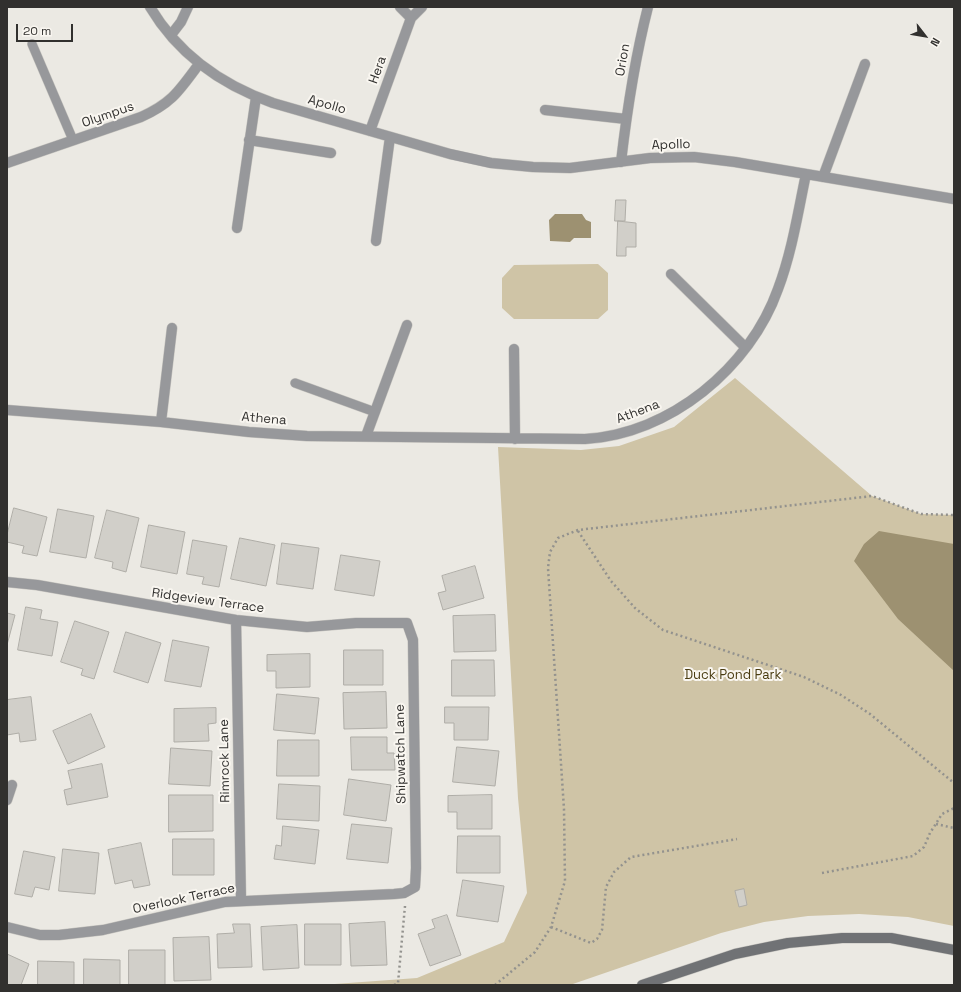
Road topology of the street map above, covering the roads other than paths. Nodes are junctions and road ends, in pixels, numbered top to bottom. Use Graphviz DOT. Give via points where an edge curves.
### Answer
graph roads {
  1 [pos="150,7"];
  2 [pos="188,7"];
  3 [pos="400,7"];
  4 [pos="422,7"];
  5 [pos="648,7"];
  6 [pos="411,18"];
  7 [pos="171,35"];
  8 [pos="32,44"];
  9 [pos="199,64"];
  10 [pos="865,64"];
  11 [pos="256,97"];
  12 [pos="545,110"];
  13 [pos="626,119"];
  14 [pos="370,130"];
  15 [pos="390,137"];
  16 [pos="73,140"];
  17 [pos="249,140"];
  18 [pos="331,152"];
  19 [pos="622,162"];
  20 [pos="7,163"];
  21 [pos="806,174"];
  22 [pos="823,177"];
  23 [pos="954,199"];
  24 [pos="237,228"];
  25 [pos="376,241"];
  26 [pos="671,274"];
  27 [pos="407,324"];
  28 [pos="172,328"];
  29 [pos="745,347"];
  30 [pos="514,349"];
  31 [pos="295,383"];
  32 [pos="7,410"];
  33 [pos="375,412"];
  34 [pos="161,422"];
  35 [pos="366,436"];
  36 [pos="515,439"];
  37 [pos="7,582"];
  38 [pos="236,620"];
  39 [pos="407,623"];
  40 [pos="12,785"];
  41 [pos="7,800"];
  42 [pos="404,893"];
  43 [pos="240,900"];
  44 [pos="7,927"];
  45 [pos="954,950"];
  46 [pos="642,985"];
  1 -- 7 [label="street, Apollo"];
  2 -- 7 [label="street"];
  3 -- 6 [label="street"];
  4 -- 6 [label="street, Hera"];
  5 -- 13 [label="street, Orion"];
  6 -- 14 [label="street, Hera"];
  7 -- 9 [label="street, Apollo"];
  8 -- 16 [label="lane"];
  9 -- 11 [label="street, Apollo" via="227,84"];
  9 -- 16 [label="street, Olympus" via="170,101 157,110"];
  10 -- 22 [label="street"];
  11 -- 14 [label="street, Apollo"];
  11 -- 17 [label="street"];
  12 -- 13 [label="street"];
  13 -- 19 [label="street, Orion"];
  14 -- 15 [label="street, Apollo"];
  15 -- 19 [label="street, Apollo" via="469,158 512,166 570,168"];
  15 -- 25 [label="street"];
  16 -- 20 [label="street, Olympus"];
  17 -- 18 [label="street"];
  17 -- 24 [label="street"];
  19 -- 21 [label="street, Apollo" via="694,157"];
  21 -- 22 [label="street, Apollo"];
  21 -- 29 [label="street, Athena" via="788,258 778,290 762,322"];
  22 -- 23 [label="street, Apollo"];
  26 -- 29 [label="street"];
  27 -- 33 [label="street"];
  28 -- 34 [label="street"];
  29 -- 36 [label="street, Athena" via="725,372 701,393 676,410 648,424 599,438"];
  30 -- 36 [label="street"];
  31 -- 33 [label="lane"];
  32 -- 34 [label="street, Athena"];
  33 -- 35 [label="street"];
  34 -- 35 [label="street, Athena" via="276,434"];
  35 -- 36 [label="street, Athena"];
  37 -- 38 [label="street, Ridgeview Terrace"];
  38 -- 39 [label="street, Ridgeview Terrace" via="308,627 356,623"];
  38 -- 43 [label="street, Rimrock Lane"];
  39 -- 42 [label="street, Shipwatch Lane" via="413,640 415,886"];
  40 -- 41 [label="street"];
  42 -- 43 [label="street, Overlook Terrace"];
  43 -- 44 [label="street, Overlook Terrace" via="103,930 40,935"];
  45 -- 46 [label="street" via="891,938 842,938 788,944 735,954"];
}
